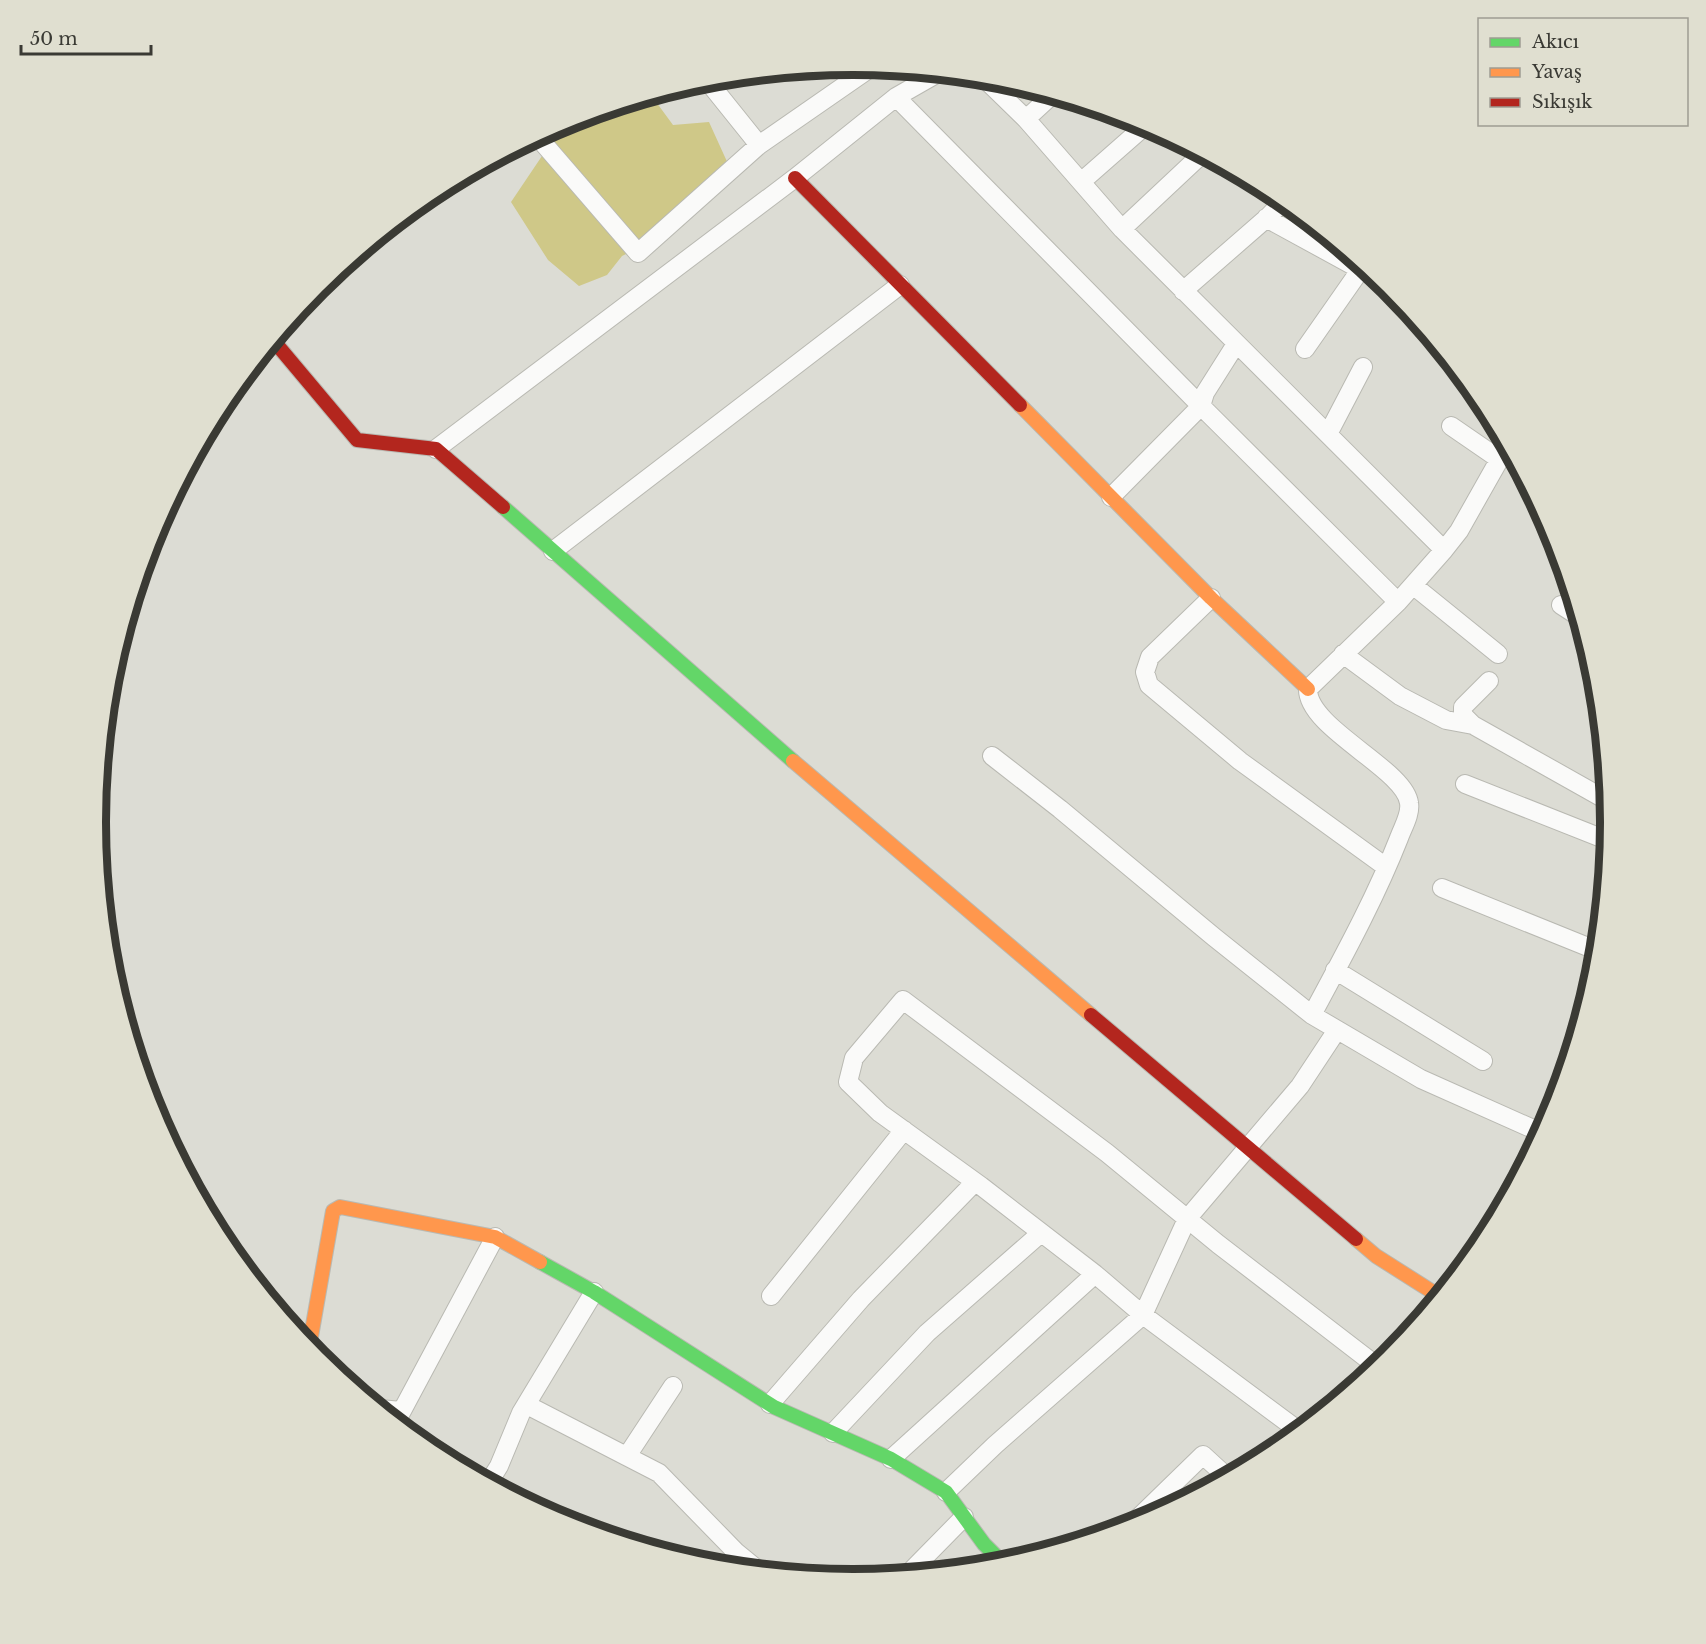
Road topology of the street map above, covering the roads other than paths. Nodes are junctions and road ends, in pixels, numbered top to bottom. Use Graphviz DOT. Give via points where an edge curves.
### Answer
graph roads {
  1 [pos="860,75"];
  2 [pos="927,79"];
  3 [pos="713,88"];
  4 [pos="994,88"];
  5 [pos="896,97"];
  6 [pos="1046,100"];
  7 [pos="1026,119"];
  8 [pos="1138,132"];
  9 [pos="543,143"];
  10 [pos="759,145"];
  11 [pos="1196,159"];
  12 [pos="795,178"];
  13 [pos="1081,182"];
  14 [pos="1277,207"];
  15 [pos="1266,218"];
  16 [pos="1122,229"];
  17 [pos="1346,260"];
  18 [pos="1358,272"];
  19 [pos="900,285"];
  20 [pos="1184,291"];
  21 [pos="1236,344"];
  22 [pos="278,345"];
  23 [pos="1305,349"];
  24 [pos="1363,367"];
  25 [pos="1201,406"];
  26 [pos="1451,426"];
  27 [pos="1328,434"];
  28 [pos="436,449"];
  29 [pos="1502,452"];
  30 [pos="1503,453"];
  31 [pos="1111,496"];
  32 [pos="1444,550"];
  33 [pos="553,551"];
  34 [pos="1414,586"];
  35 [pos="1211,598"];
  36 [pos="1398,602"];
  37 [pos="1560,605"];
  38 [pos="1569,611"];
  39 [pos="1343,654"];
  40 [pos="1498,654"];
  41 [pos="1489,681"];
  42 [pos="1308,689"];
  43 [pos="1473,725"];
  44 [pos="992,756"];
  45 [pos="1465,784"];
  46 [pos="1599,796"];
  47 [pos="1599,837"];
  48 [pos="1386,867"];
  49 [pos="1442,888"];
  50 [pos="1589,948"];
  51 [pos="1335,970"];
  52 [pos="1312,1015"];
  53 [pos="1337,1030"];
  54 [pos="1483,1061"];
  55 [pos="1533,1129"];
  56 [pos="904,1130"];
  57 [pos="1250,1147"];
  58 [pos="975,1182"];
  59 [pos="1187,1219"];
  60 [pos="1041,1233"];
  61 [pos="495,1237"];
  62 [pos="1095,1274"];
  63 [pos="594,1292"];
  64 [pos="1433,1292"];
  65 [pos="771,1296"];
  66 [pos="1143,1314"];
  67 [pos="311,1336"];
  68 [pos="1370,1361"];
  69 [pos="672,1386"];
  70 [pos="770,1404"];
  71 [pos="527,1405"];
  72 [pos="398,1416"];
  73 [pos="1292,1426"];
  74 [pos="833,1433"];
  75 [pos="627,1456"];
  76 [pos="891,1459"];
  77 [pos="1221,1472"];
  78 [pos="493,1476"];
  79 [pos="946,1492"];
  80 [pos="1150,1507"];
  81 [pos="964,1517"];
  82 [pos="996,1556"];
  83 [pos="748,1562"];
  84 [pos="916,1566"];
  1 -- 10 [label="street"];
  2 -- 5 [label="street"];
  3 -- 10 [label="street"];
  4 -- 7 [label="street"];
  5 -- 12 [label="street"];
  5 -- 25 [label="street"];
  6 -- 7 [label="street"];
  7 -- 13 [label="street"];
  8 -- 13 [label="street"];
  9 -- 10 [label="street" via="638,253"];
  11 -- 16 [label="street"];
  12 -- 19 [label="street"];
  12 -- 28 [label="street"];
  13 -- 16 [label="street"];
  14 -- 15 [label="street"];
  15 -- 17 [label="street"];
  15 -- 20 [label="street"];
  16 -- 20 [label="street"];
  18 -- 23 [label="street"];
  19 -- 31 [label="street"];
  19 -- 33 [label="street"];
  20 -- 21 [label="street"];
  21 -- 25 [label="street"];
  21 -- 27 [label="street"];
  22 -- 28 [label="street" via="357,440"];
  24 -- 27 [label="street"];
  25 -- 31 [label="street"];
  25 -- 36 [label="street"];
  26 -- 29 [label="street"];
  27 -- 32 [label="street"];
  28 -- 33 [label="street"];
  30 -- 32 [label="street"];
  31 -- 35 [label="street"];
  32 -- 34 [label="street"];
  33 -- 57 [label="street" via="872,830"];
  34 -- 36 [label="street"];
  34 -- 40 [label="street"];
  35 -- 42 [label="street"];
  35 -- 48 [label="street" via="1150,657 1145,672 1149,684 1240,761"];
  36 -- 39 [label="street"];
  37 -- 38 [label="street"];
  39 -- 42 [label="street"];
  39 -- 43 [label="street" via="1400,696 1446,720"];
  41 -- 43 [label="street" via="1463,707 1463,715"];
  42 -- 48 [label="street" via="1310,702 1327,722 1400,785 1409,799 1410,809"];
  43 -- 46 [label="street"];
  44 -- 52 [label="street"];
  45 -- 47 [label="street"];
  48 -- 51 [label="street"];
  49 -- 50 [label="street"];
  51 -- 52 [label="street"];
  51 -- 54 [label="street"];
  52 -- 53 [label="street"];
  53 -- 55 [label="street" via="1421,1079"];
  53 -- 57 [label="street" via="1300,1086"];
  56 -- 58 [label="street"];
  56 -- 59 [label="street" via="848,1082 854,1058 903,1000 1107,1152"];
  56 -- 65 [label="street"];
  57 -- 59 [label="street"];
  57 -- 64 [label="street" via="1376,1256"];
  58 -- 60 [label="street"];
  58 -- 70 [label="street" via="861,1299"];
  59 -- 66 [label="street"];
  59 -- 68 [label="street"];
  60 -- 62 [label="street"];
  60 -- 74 [label="street" via="927,1333"];
  61 -- 63 [label="street"];
  61 -- 67 [label="street" via="340,1207 333,1211"];
  61 -- 72 [label="street"];
  62 -- 66 [label="street"];
  62 -- 76 [label="street"];
  63 -- 70 [label="street"];
  63 -- 71 [label="street"];
  66 -- 73 [label="street"];
  66 -- 79 [label="street"];
  69 -- 75 [label="street"];
  70 -- 74 [label="street"];
  71 -- 75 [label="street"];
  71 -- 78 [label="street"];
  74 -- 76 [label="street"];
  75 -- 83 [label="street" via="659,1473"];
  76 -- 79 [label="street"];
  77 -- 80 [label="street" via="1203,1455"];
  79 -- 81 [label="street"];
  81 -- 82 [label="street"];
  81 -- 84 [label="street"];
}
